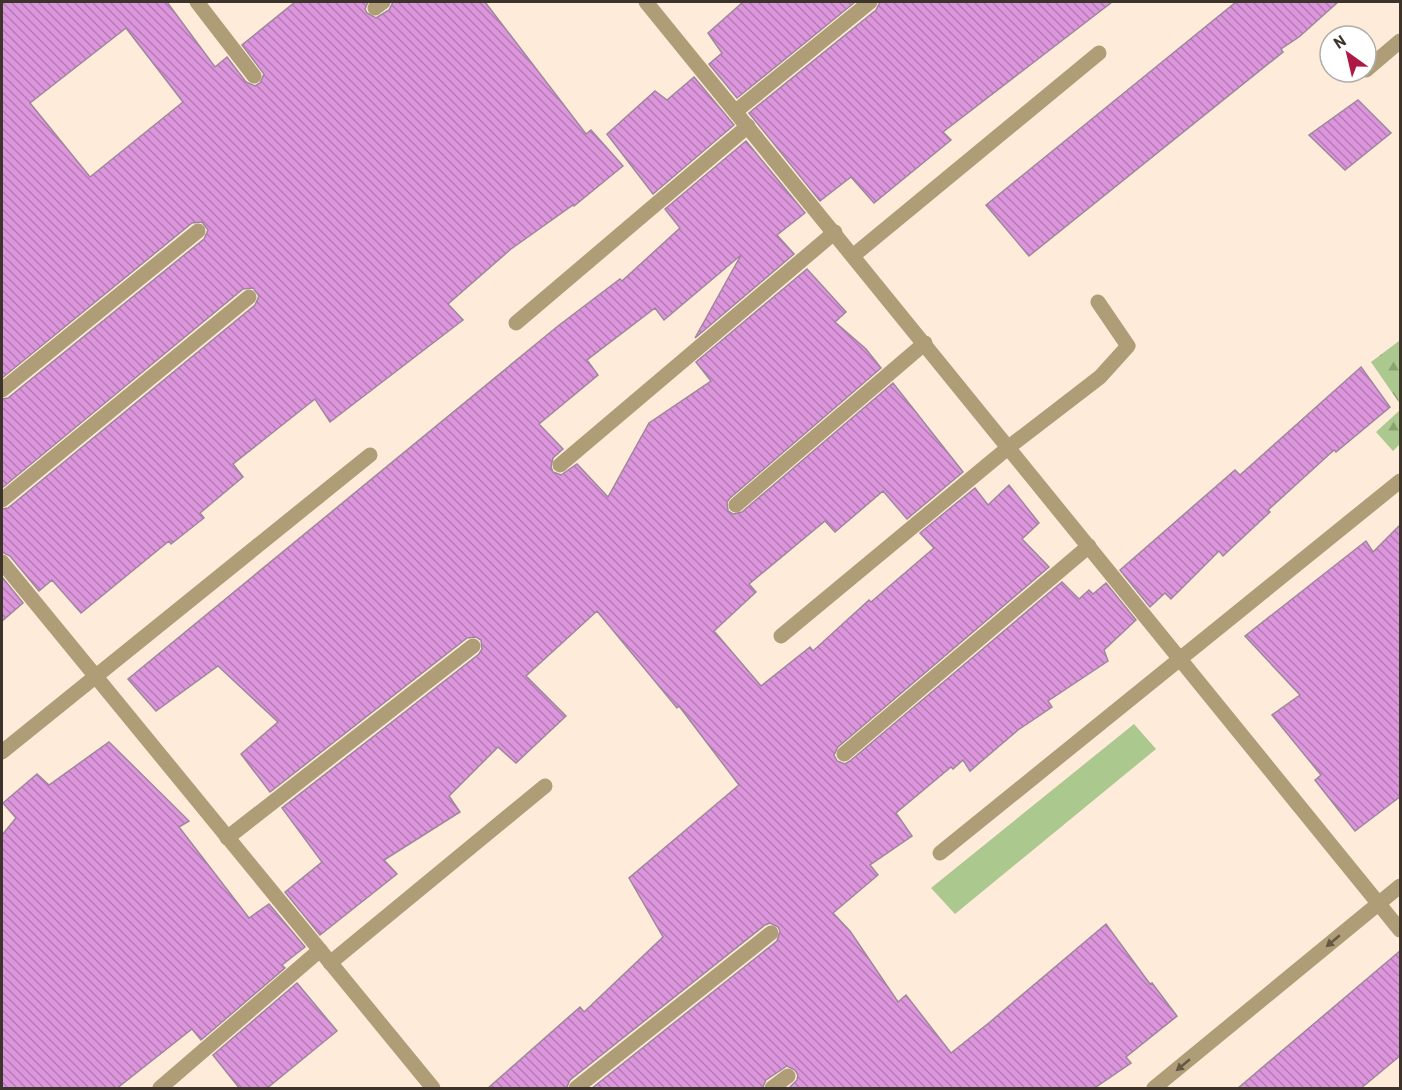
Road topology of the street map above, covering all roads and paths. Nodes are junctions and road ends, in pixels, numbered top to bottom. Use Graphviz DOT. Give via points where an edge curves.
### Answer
graph roads {
  1 [pos="198,2"];
  2 [pos="646,2"];
  3 [pos="870,2"];
  4 [pos="1401,41"];
  5 [pos="1099,53"];
  6 [pos="1378,60"];
  7 [pos="254,76"];
  8 [pos="736,111"];
  9 [pos="748,126"];
  10 [pos="198,231"];
  11 [pos="835,232"];
  12 [pos="854,255"];
  13 [pos="249,297"];
  14 [pos="1098,302"];
  15 [pos="516,323"];
  16 [pos="925,343"];
  17 [pos="2,390"];
  18 [pos="1009,447"];
  19 [pos="370,455"];
  20 [pos="560,465"];
  21 [pos="1401,481"];
  22 [pos="2,500"];
  23 [pos="736,505"];
  24 [pos="1089,546"];
  25 [pos="2,562"];
  26 [pos="781,636"];
  27 [pos="473,646"];
  28 [pos="1180,658"];
  29 [pos="95,677"];
  30 [pos="2,753"];
  31 [pos="844,754"];
  32 [pos="545,786"];
  33 [pos="227,838"];
  34 [pos="940,853"];
  35 [pos="1401,886"];
  36 [pos="1378,903"];
  37 [pos="1401,930"];
  38 [pos="771,933"];
  39 [pos="320,950"];
  40 [pos="330,963"];
  41 [pos="788,1076"];
  42 [pos="160,1089"];
  43 [pos="433,1089"];
  44 [pos="576,1089"];
  45 [pos="772,1089"];
  46 [pos="1154,1089"];
  1 -- 7 [label="street"];
  2 -- 8 [label="street"];
  3 -- 8 [label="street"];
  4 -- 6 [label="street"];
  5 -- 12 [label="street"];
  8 -- 9 [label="street"];
  9 -- 11 [label="street"];
  9 -- 15 [label="street"];
  10 -- 17 [label="street"];
  11 -- 12 [label="street"];
  11 -- 20 [label="street"];
  12 -- 16 [label="street"];
  13 -- 22 [label="street"];
  14 -- 18 [label="street" via="1128,346 1100,377"];
  16 -- 18 [label="street"];
  16 -- 23 [label="street"];
  18 -- 24 [label="street"];
  18 -- 26 [label="street"];
  19 -- 29 [label="street"];
  21 -- 28 [label="street"];
  24 -- 28 [label="street"];
  24 -- 31 [label="street"];
  25 -- 29 [label="street"];
  27 -- 33 [label="street"];
  28 -- 34 [label="street"];
  28 -- 36 [label="street"];
  29 -- 30 [label="street"];
  29 -- 33 [label="street"];
  32 -- 40 [label="street"];
  33 -- 39 [label="street"];
  35 -- 36 [label="street"];
  36 -- 37 [label="street"];
  36 -- 46 [label="street, one-way"];
  38 -- 44 [label="street"];
  39 -- 40 [label="street"];
  39 -- 42 [label="street"];
  40 -- 43 [label="street"];
  41 -- 45 [label="street"];
}
